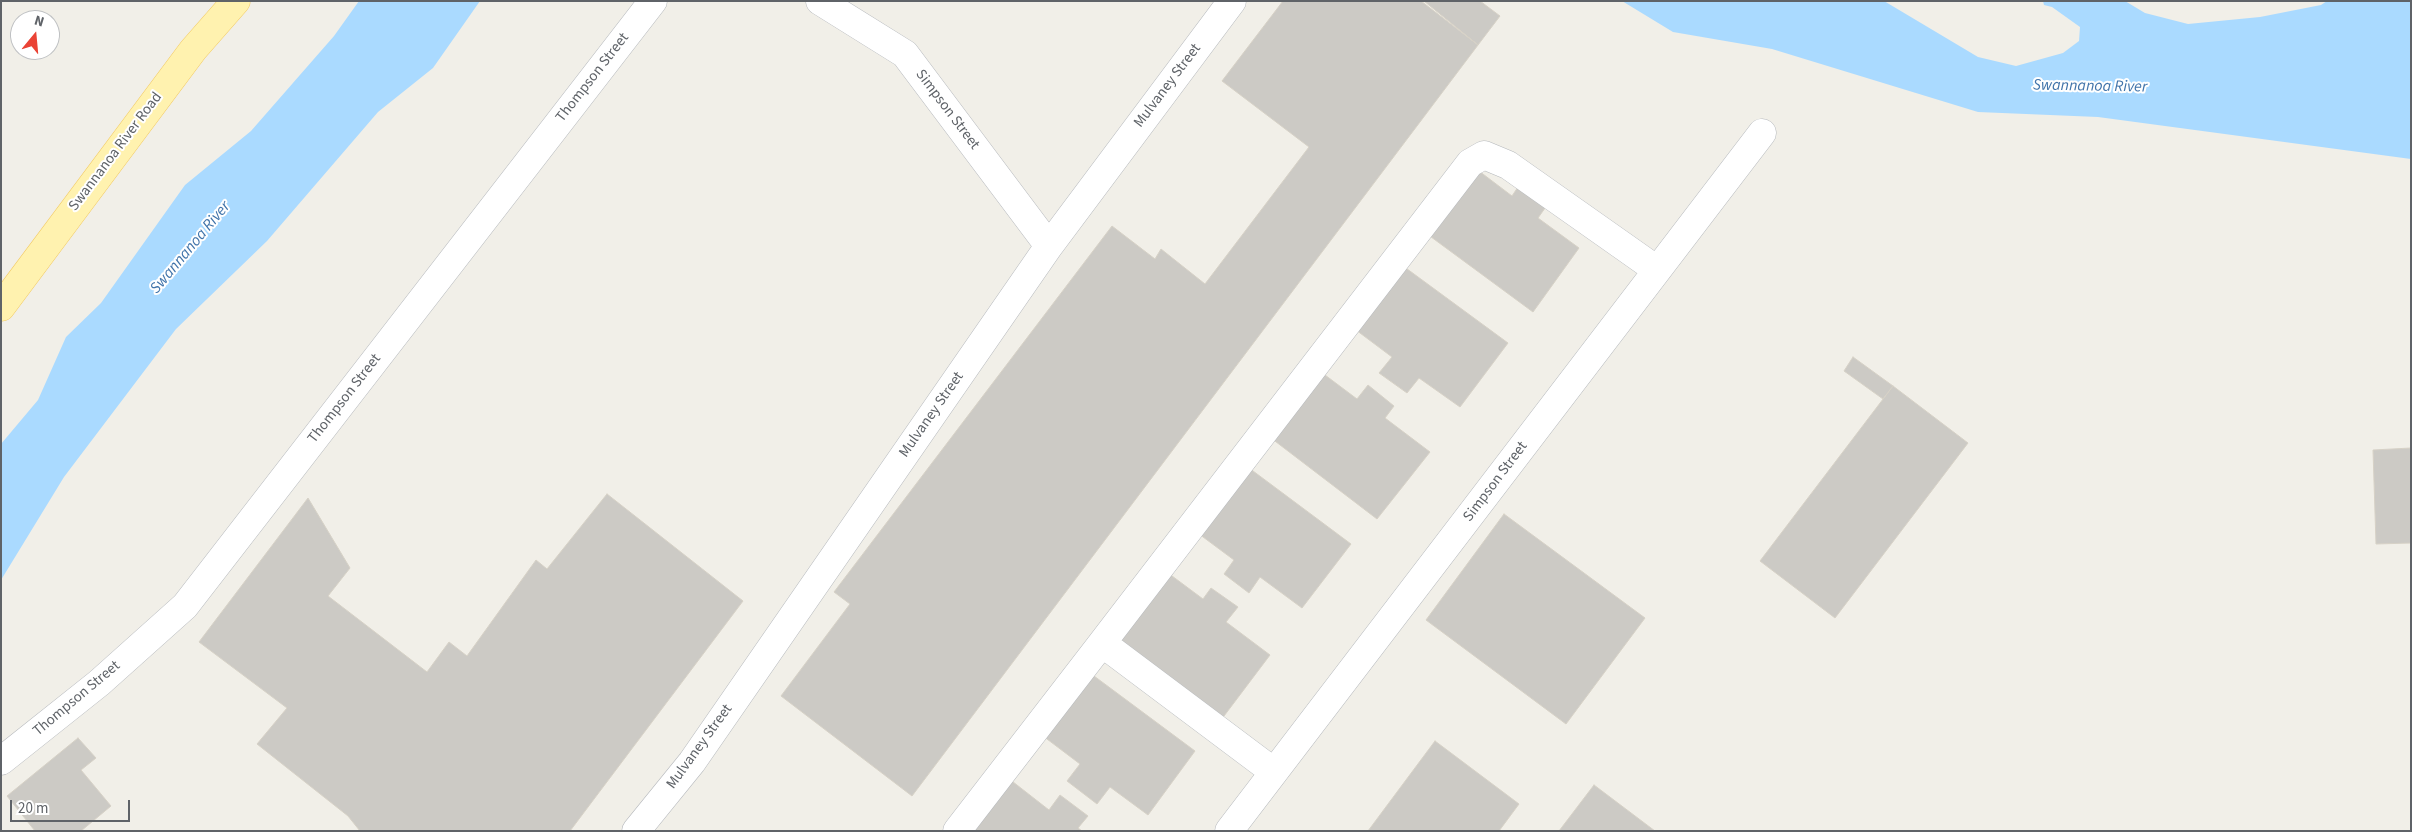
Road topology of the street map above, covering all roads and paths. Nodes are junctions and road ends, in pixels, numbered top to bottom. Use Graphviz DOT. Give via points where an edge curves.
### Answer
graph roads {
  1 [pos="236,1"];
  2 [pos="653,1"];
  3 [pos="820,1"];
  4 [pos="1232,1"];
  5 [pos="1762,133"];
  6 [pos="1049,246"];
  7 [pos="1657,270"];
  8 [pos="1,307"];
  9 [pos="1102,643"];
  10 [pos="1,761"];
  11 [pos="1274,772"];
  12 [pos="636,831"];
  13 [pos="957,831"];
  14 [pos="1229,831"];
  1 -- 8 [label="main road, Swannanoa River Road" via="193,50"];
  2 -- 10 [label="street, Thompson Street" via="185,606 99,683"];
  3 -- 6 [label="street, Simpson Street" via="904,54"];
  4 -- 6 [label="street, Mulvaney Street"];
  5 -- 7 [label="street, Simpson Street"];
  6 -- 12 [label="street, Mulvaney Street" via="692,762"];
  7 -- 9 [label="street" via="1508,165 1484,156 1470,163"];
  7 -- 11 [label="street, Simpson Street"];
  9 -- 11 [label="street"];
  9 -- 13 [label="street"];
  11 -- 14 [label="street, Simpson Street"];
}
